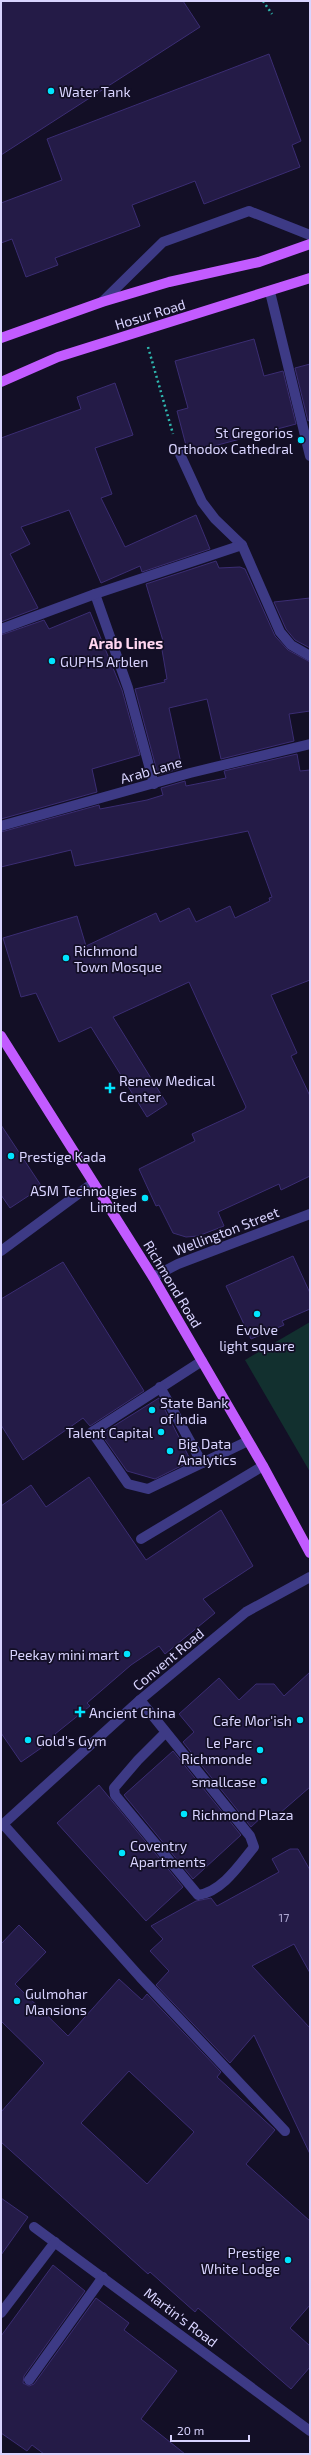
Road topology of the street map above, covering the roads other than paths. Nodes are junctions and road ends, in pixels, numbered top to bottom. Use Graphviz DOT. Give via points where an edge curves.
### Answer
graph roads {
  1 [pos="310,235"];
  2 [pos="310,244"];
  3 [pos="310,278"];
  4 [pos="270,292"];
  5 [pos="102,302"];
  6 [pos="1,338"];
  7 [pos="1,382"];
  8 [pos="178,452"];
  9 [pos="310,456"];
  10 [pos="242,545"];
  11 [pos="96,594"];
  12 [pos="1,629"];
  13 [pos="310,656"];
  14 [pos="310,744"];
  15 [pos="154,784"];
  16 [pos="1,826"];
  17 [pos="1,1036"];
  18 [pos="93,1182"];
  19 [pos="310,1214"];
  20 [pos="1,1252"];
  21 [pos="153,1277"];
  22 [pos="202,1361"];
  23 [pos="160,1387"];
  24 [pos="248,1441"];
  25 [pos="202,1463"];
  26 [pos="263,1466"];
  27 [pos="141,1539"];
  28 [pos="310,1553"];
  29 [pos="310,1577"];
  30 [pos="140,1700"];
  31 [pos="165,1733"];
  32 [pos="2,1825"];
  33 [pos="285,2131"];
  34 [pos="34,2227"];
  35 [pos="55,2242"];
  36 [pos="103,2277"];
  37 [pos="1,2314"];
  38 [pos="29,2380"];
  39 [pos="310,2431"];
  1 -- 5 [label="street" via="249,211 163,242"];
  2 -- 5 [label="main road, Hosur Road" via="259,262 169,282"];
  3 -- 4 [label="main road, Hosur Road"];
  4 -- 7 [label="main road, Hosur Road" via="58,357"];
  4 -- 9 [label="street"];
  5 -- 6 [label="main road, Hosur Road"];
  8 -- 10 [label="street" via="202,502 215,519"];
  10 -- 11 [label="street"];
  10 -- 13 [label="street" via="280,632 291,645"];
  11 -- 12 [label="street"];
  11 -- 15 [label="street" via="128,688"];
  14 -- 15 [label="street, Arab Lane"];
  15 -- 16 [label="street, Arab Lane"];
  17 -- 18 [label="main road, Richmond Road"];
  18 -- 20 [label="street"];
  18 -- 21 [label="main road, Richmond Road"];
  19 -- 21 [label="street, Wellington Street" via="178,1264"];
  21 -- 22 [label="main road, Richmond Road"];
  22 -- 23 [label="street"];
  22 -- 24 [label="main road, Richmond Road"];
  23 -- 25 [label="street"];
  23 -- 25 [label="street" via="92,1432 128,1484 138,1488 148,1489"];
  24 -- 25 [label="street"];
  24 -- 26 [label="main road, Richmond Road"];
  26 -- 27 [label="street"];
  26 -- 28 [label="main road, Richmond Road"];
  29 -- 30 [label="street, Convent Road" via="246,1612"];
  30 -- 31 [label="street"];
  30 -- 32 [label="street, Convent Road"];
  31 -- 31 [label="street" via="250,1836 254,1847 232,1874 207,1894 198,1895 115,1795 114,1788"];
  32 -- 33 [label="street"];
  34 -- 35 [label="street, Martin's Road"];
  35 -- 36 [label="street, Martin's Road"];
  35 -- 37 [label="street"];
  36 -- 38 [label="street"];
  36 -- 39 [label="street, Martin's Road"];
}
